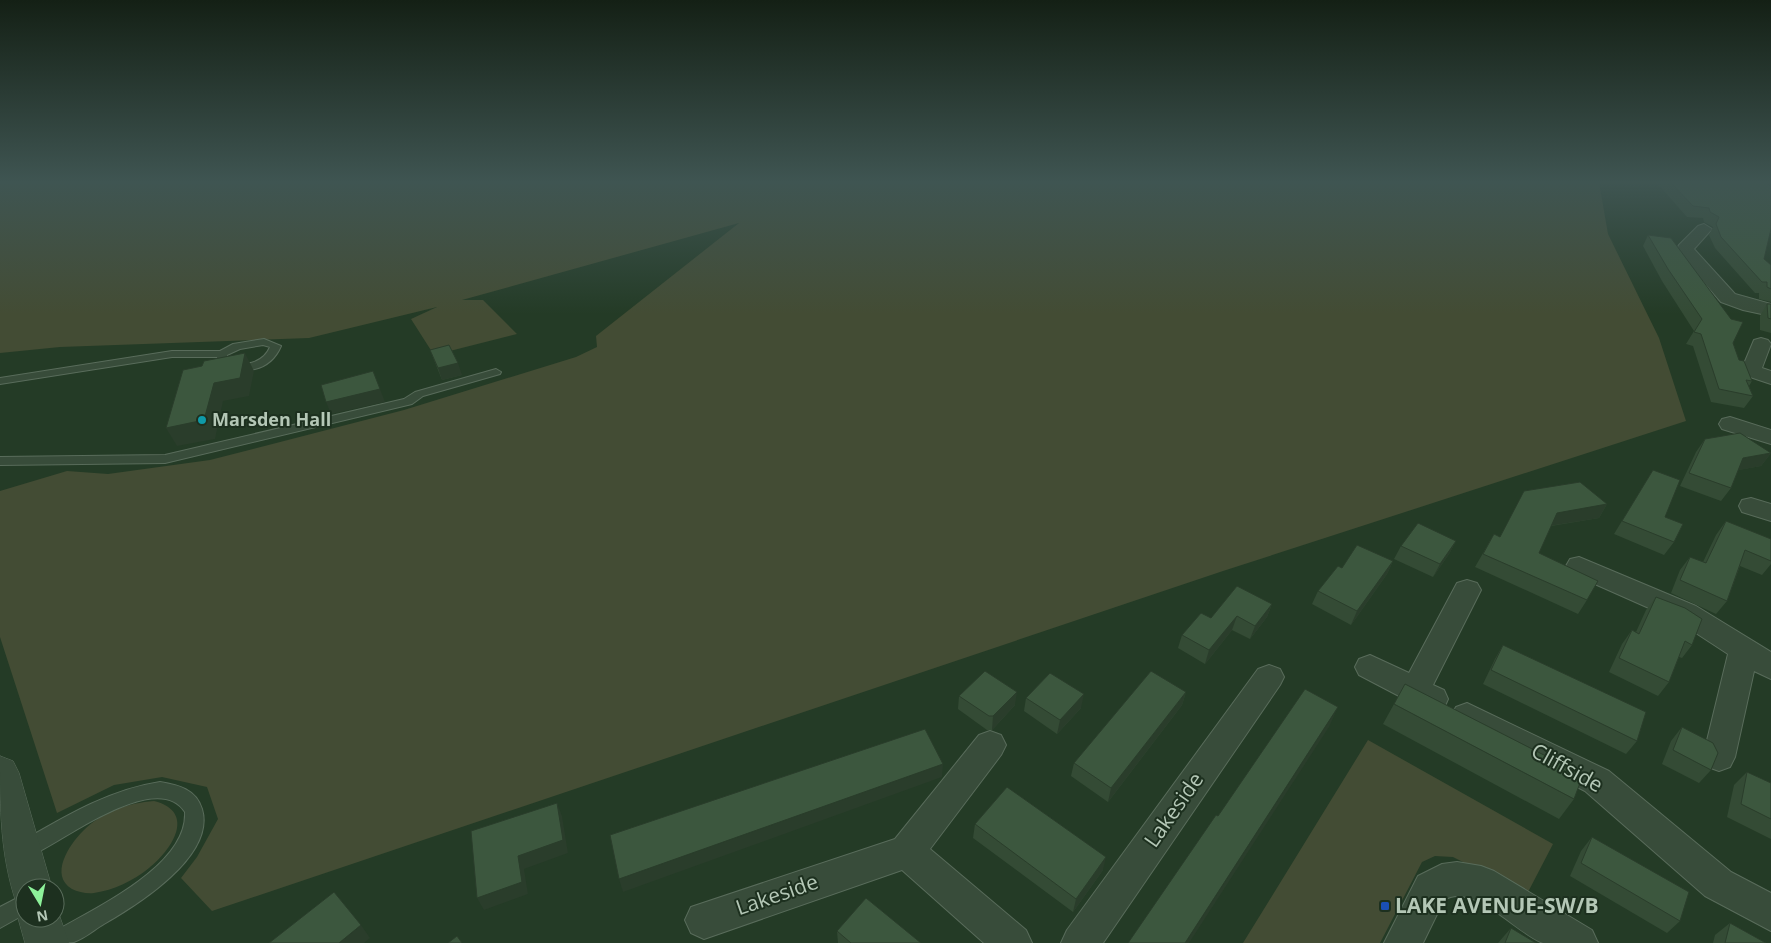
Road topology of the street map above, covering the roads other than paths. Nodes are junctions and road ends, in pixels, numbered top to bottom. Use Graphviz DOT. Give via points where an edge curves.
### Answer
graph roads {
  1 [pos="1704,229"];
  2 [pos="1771,310"];
  3 [pos="1761,344"];
  4 [pos="222,354"];
  5 [pos="496,372"];
  6 [pos="1771,378"];
  7 [pos="0,381"];
  8 [pos="1730,424"];
  9 [pos="1771,437"];
  10 [pos="0,462"];
  11 [pos="1579,566"];
  12 [pos="1467,590"];
  13 [pos="1744,650"];
  14 [pos="1370,667"];
  15 [pos="1771,667"];
  16 [pos="1269,677"];
  17 [pos="1415,690"];
  18 [pos="990,745"];
  19 [pos="1719,757"];
  20 [pos="0,772"];
  21 [pos="907,852"];
  22 [pos="26,870"];
  23 [pos="15,909"];
  24 [pos="1771,913"];
  25 [pos="0,918"];
  26 [pos="704,920"];
  27 [pos="43,928"];
  28 [pos="47,943"];
  29 [pos="54,943"];
  30 [pos="1012,943"];
  31 [pos="1080,943"];
  32 [pos="1404,943"];
  33 [pos="1579,943"];
  1 -- 2 [label="street" via="1684,249 1728,298"];
  3 -- 6 [label="street" via="1751,371"];
  4 -- 7 [label="lane" via="172,354"];
  5 -- 10 [label="lane" via="419,394 408,402 165,459"];
  8 -- 9 [label="street"];
  11 -- 13 [label="street" via="1686,612"];
  12 -- 17 [label="street"];
  13 -- 15 [label="street"];
  13 -- 19 [label="street"];
  14 -- 17 [label="street, Cliffside"];
  16 -- 31 [label="street, Lakeside"];
  17 -- 24 [label="street, Cliffside" via="1597,781 1718,884"];
  18 -- 21 [label="street"];
  20 -- 22 [label="street"];
  21 -- 26 [label="street, Lakeside"];
  21 -- 30 [label="street"];
  22 -- 29 [label="lane" via="98,809 121,798 164,789 188,798 194,809 189,838 180,855 167,868 130,896"];
  23 -- 25 [label="lane"];
  27 -- 28 [label="street"];
  32 -- 33 [label="street" via="1431,888 1442,881 1457,879 1481,883"];
}
